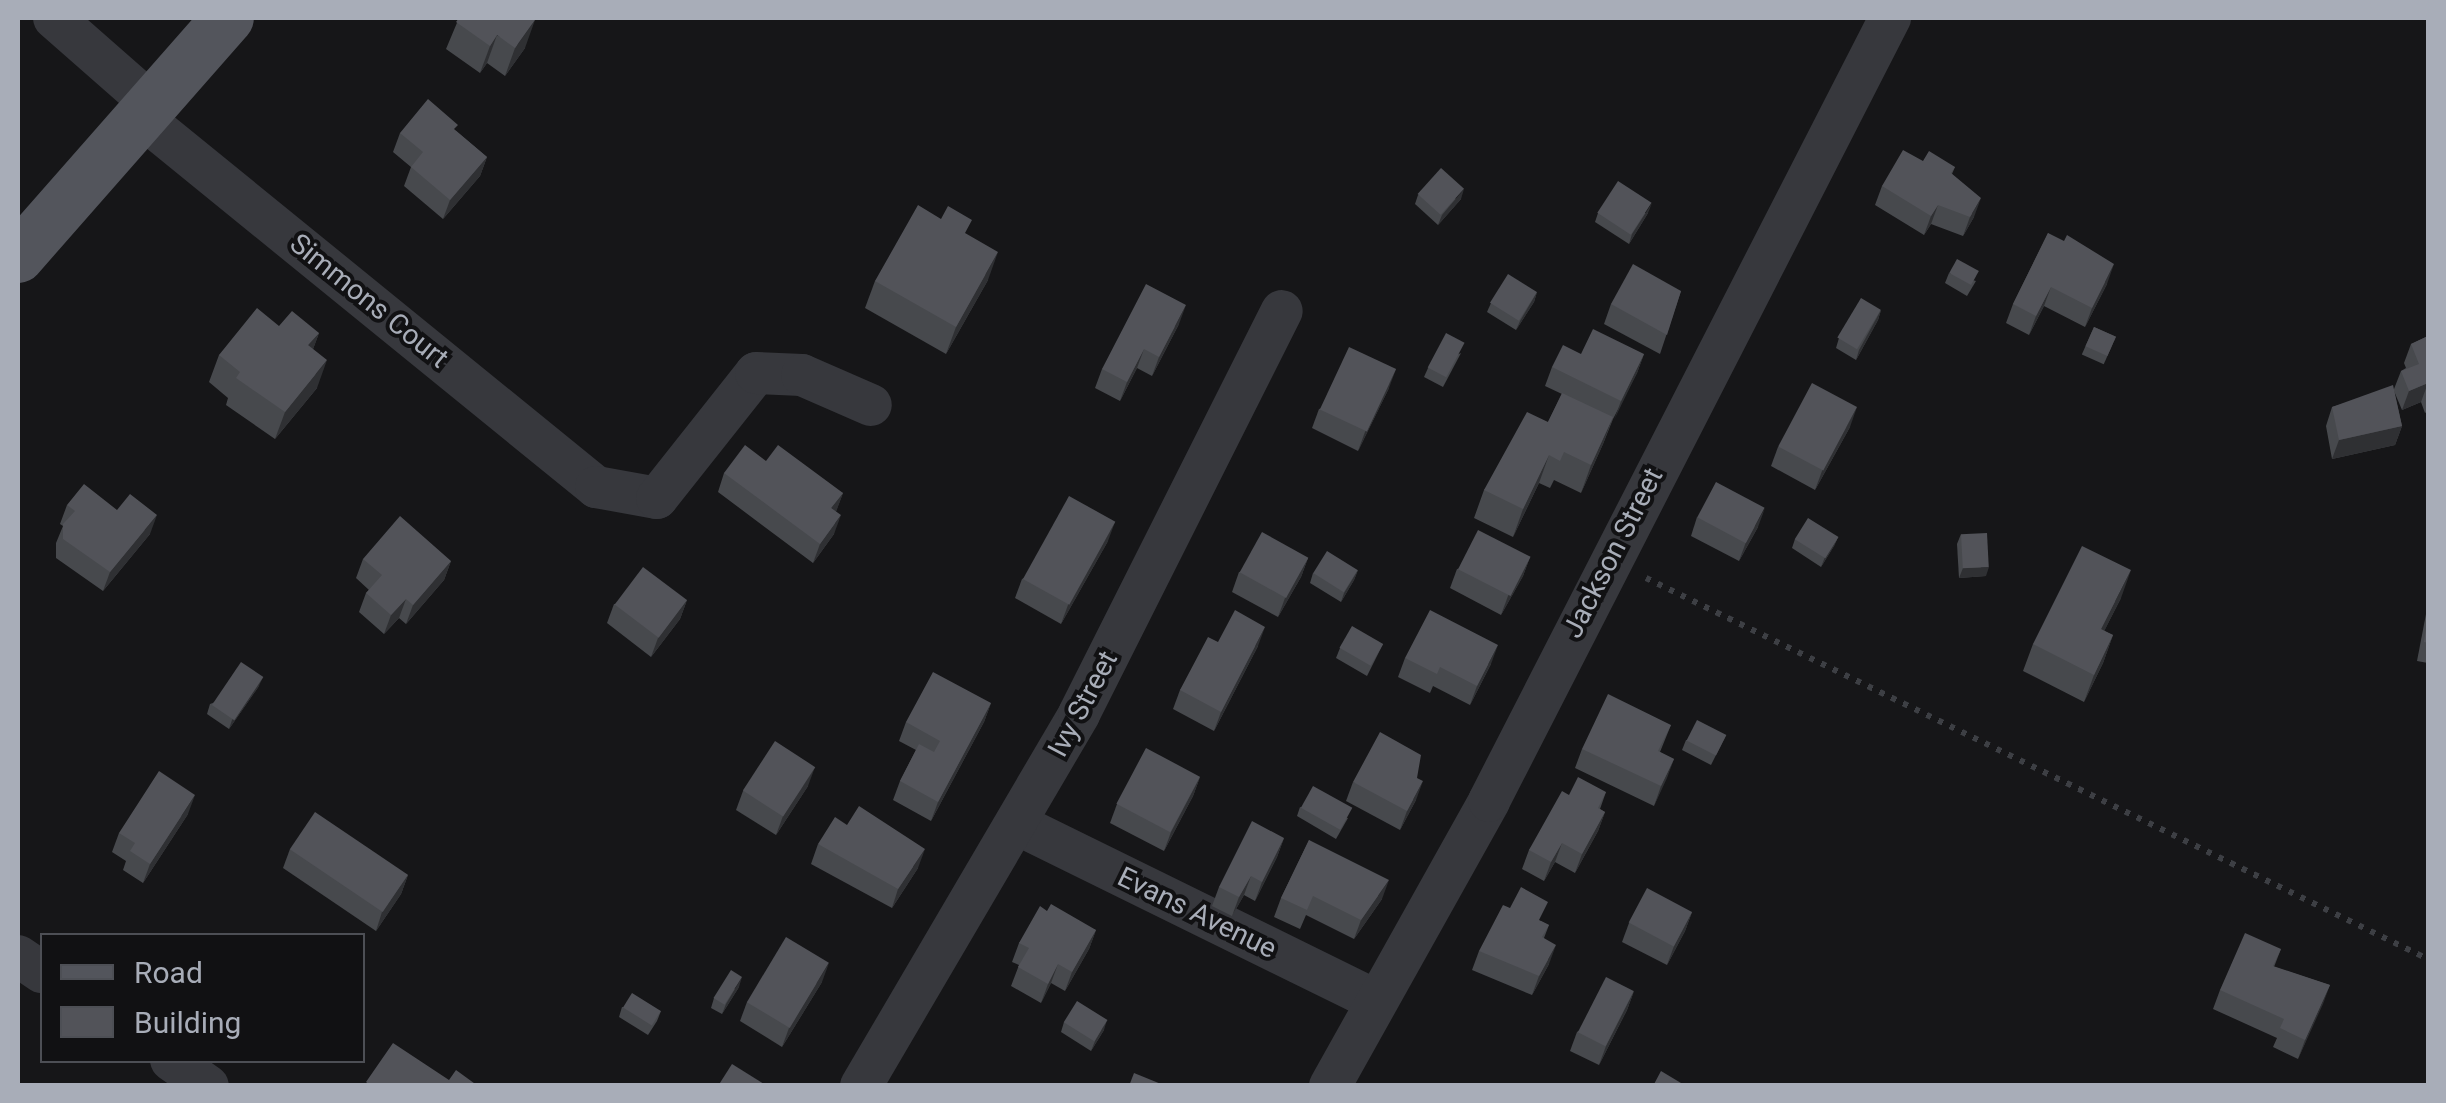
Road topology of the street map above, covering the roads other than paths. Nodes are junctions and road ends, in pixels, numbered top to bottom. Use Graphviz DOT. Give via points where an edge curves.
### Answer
graph roads {
  1 [pos="54,18"];
  2 [pos="228,18"];
  3 [pos="1890,18"];
  4 [pos="146,110"];
  5 [pos="18,257"];
  6 [pos="1282,311"];
  7 [pos="871,405"];
  8 [pos="1017,824"];
  9 [pos="18,956"];
  10 [pos="40,971"];
  11 [pos="1376,1001"];
  12 [pos="175,1063"];
  13 [pos="208,1086"];
  14 [pos="861,1086"];
  15 [pos="1330,1086"];
  1 -- 4 [label="street, Simmons Court"];
  2 -- 4 [label="main road"];
  3 -- 11 [label="street, Jackson Street" via="1489,801"];
  4 -- 5 [label="main road"];
  4 -- 7 [label="street, Simmons Court" via="596,487 657,498 756,373 802,375"];
  6 -- 8 [label="street, Ivy Street"];
  8 -- 11 [label="street, Evans Avenue"];
  8 -- 14 [label="street, Ivy Street"];
  9 -- 10 [label="street"];
  11 -- 15 [label="street, Jackson Street"];
  12 -- 13 [label="street"];
}
